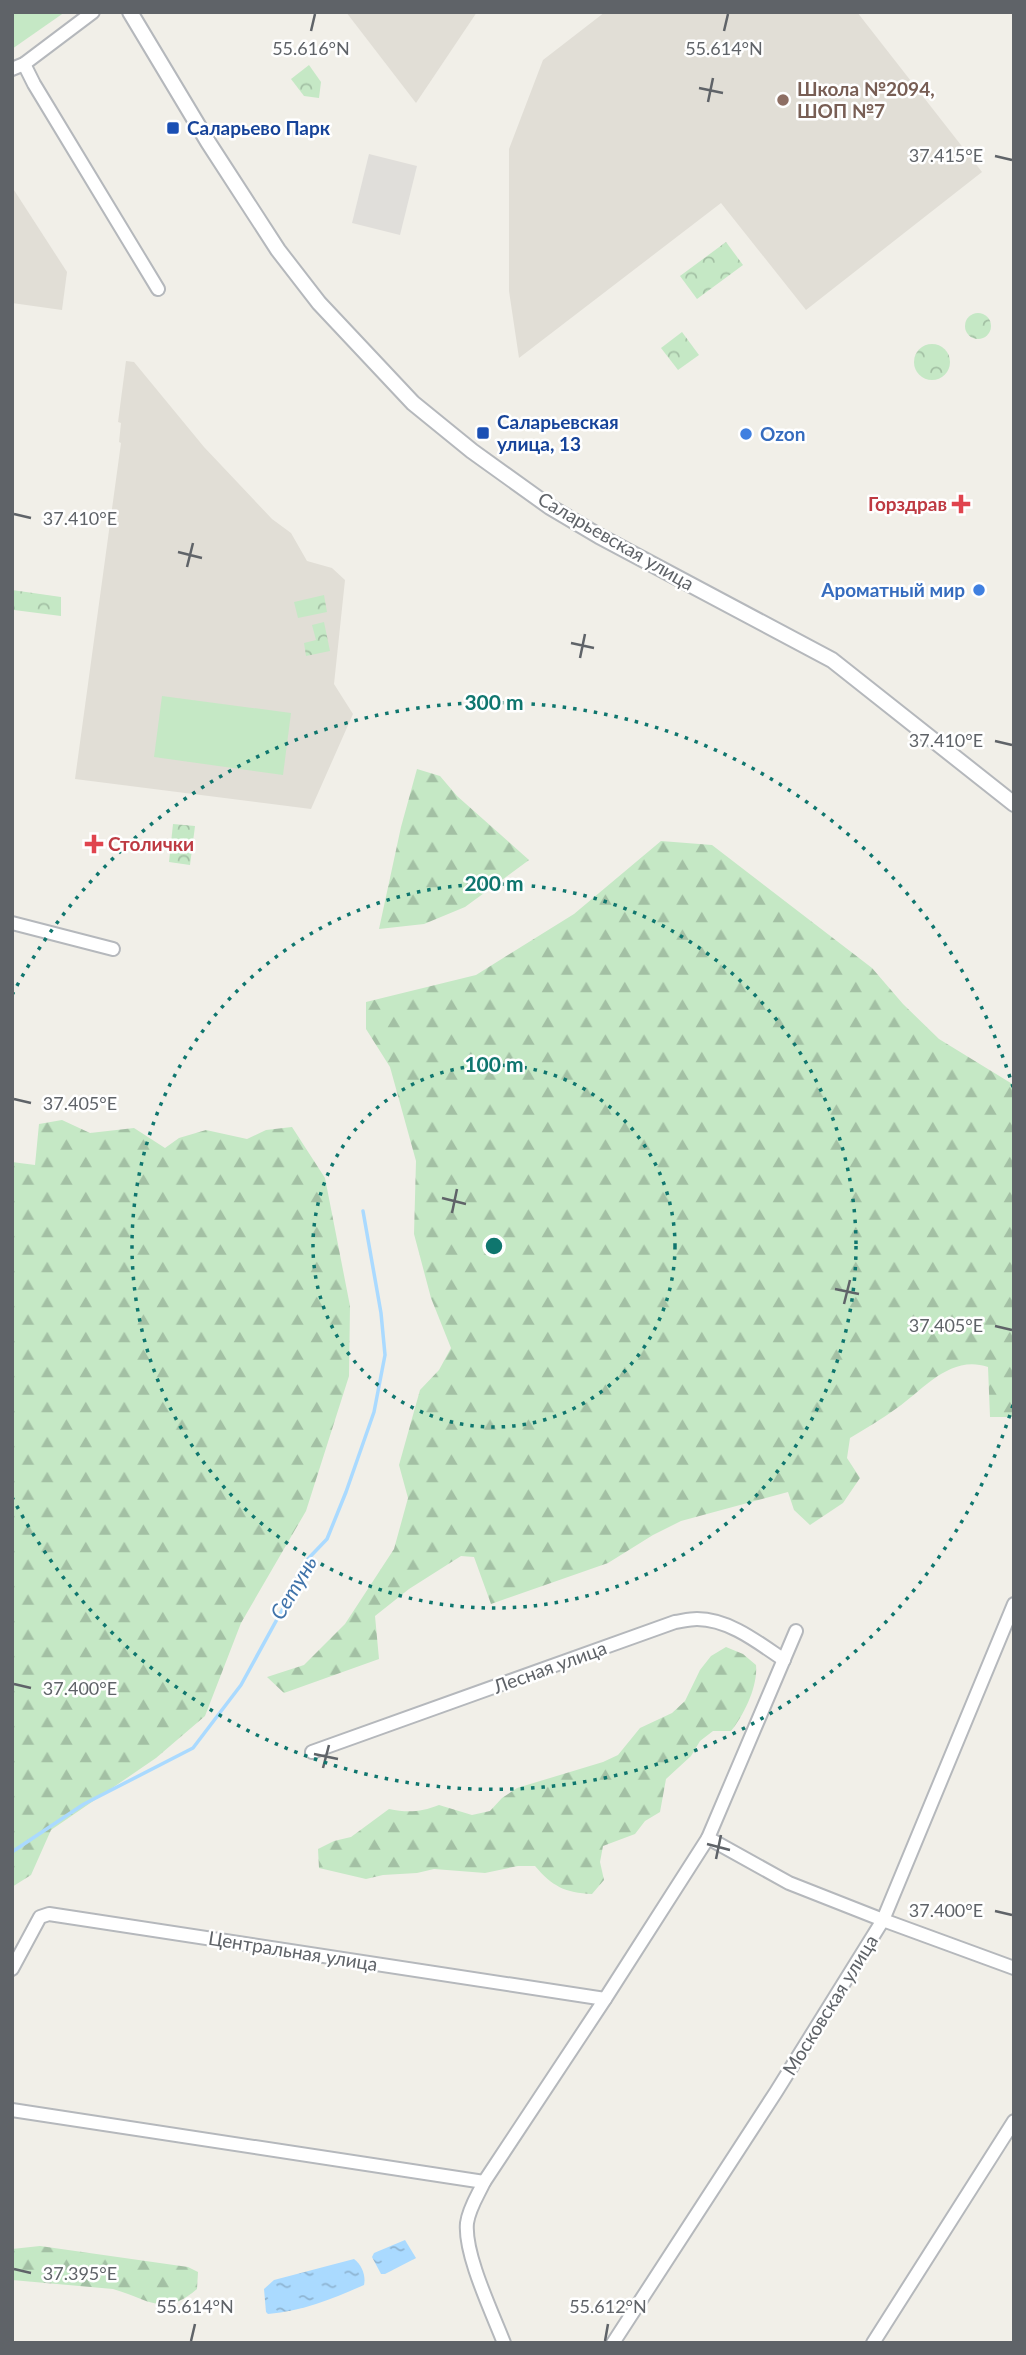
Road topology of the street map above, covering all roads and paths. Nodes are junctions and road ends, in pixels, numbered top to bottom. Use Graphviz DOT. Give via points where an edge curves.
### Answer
graph roads {
  1 [pos="93,12"];
  2 [pos="130,12"];
  3 [pos="18,66"];
  4 [pos="158,289"];
  5 [pos="1014,804"];
  6 [pos="12,923"];
  7 [pos="113,949"];
  8 [pos="1014,1604"];
  9 [pos="796,1631"];
  10 [pos="784,1660"];
  11 [pos="312,1752"];
  12 [pos="708,1838"];
  13 [pos="883,1920"];
  14 [pos="1014,1968"];
  15 [pos="12,1969"];
  16 [pos="605,1999"];
  17 [pos="12,2110"];
  18 [pos="1014,2121"];
  19 [pos="484,2182"];
  20 [pos="504,2343"];
  21 [pos="613,2343"];
  22 [pos="873,2343"];
  1 -- 3 [label="street"];
  2 -- 5 [label="street, Саларьевская улица" via="278,250 319,303 413,402 551,507 832,660"];
  3 -- 4 [label="street" via="34,84"];
  6 -- 7 [label="street"];
  8 -- 13 [label="street, Московская улица"];
  9 -- 10 [label="street"];
  10 -- 11 [label="street, Лесная улица" via="720,1623 699,1619 675,1622"];
  10 -- 12 [label="street"];
  12 -- 13 [label="street" via="789,1883"];
  12 -- 16 [label="street"];
  13 -- 14 [label="street"];
  13 -- 21 [label="street, Московская улица"];
  15 -- 16 [label="street, Центральная улица" via="40,1917 49,1914"];
  16 -- 19 [label="street"];
  17 -- 19 [label="street"];
  18 -- 22 [label="street"];
  19 -- 20 [label="street" via="470,2209 469,2242"];
}
